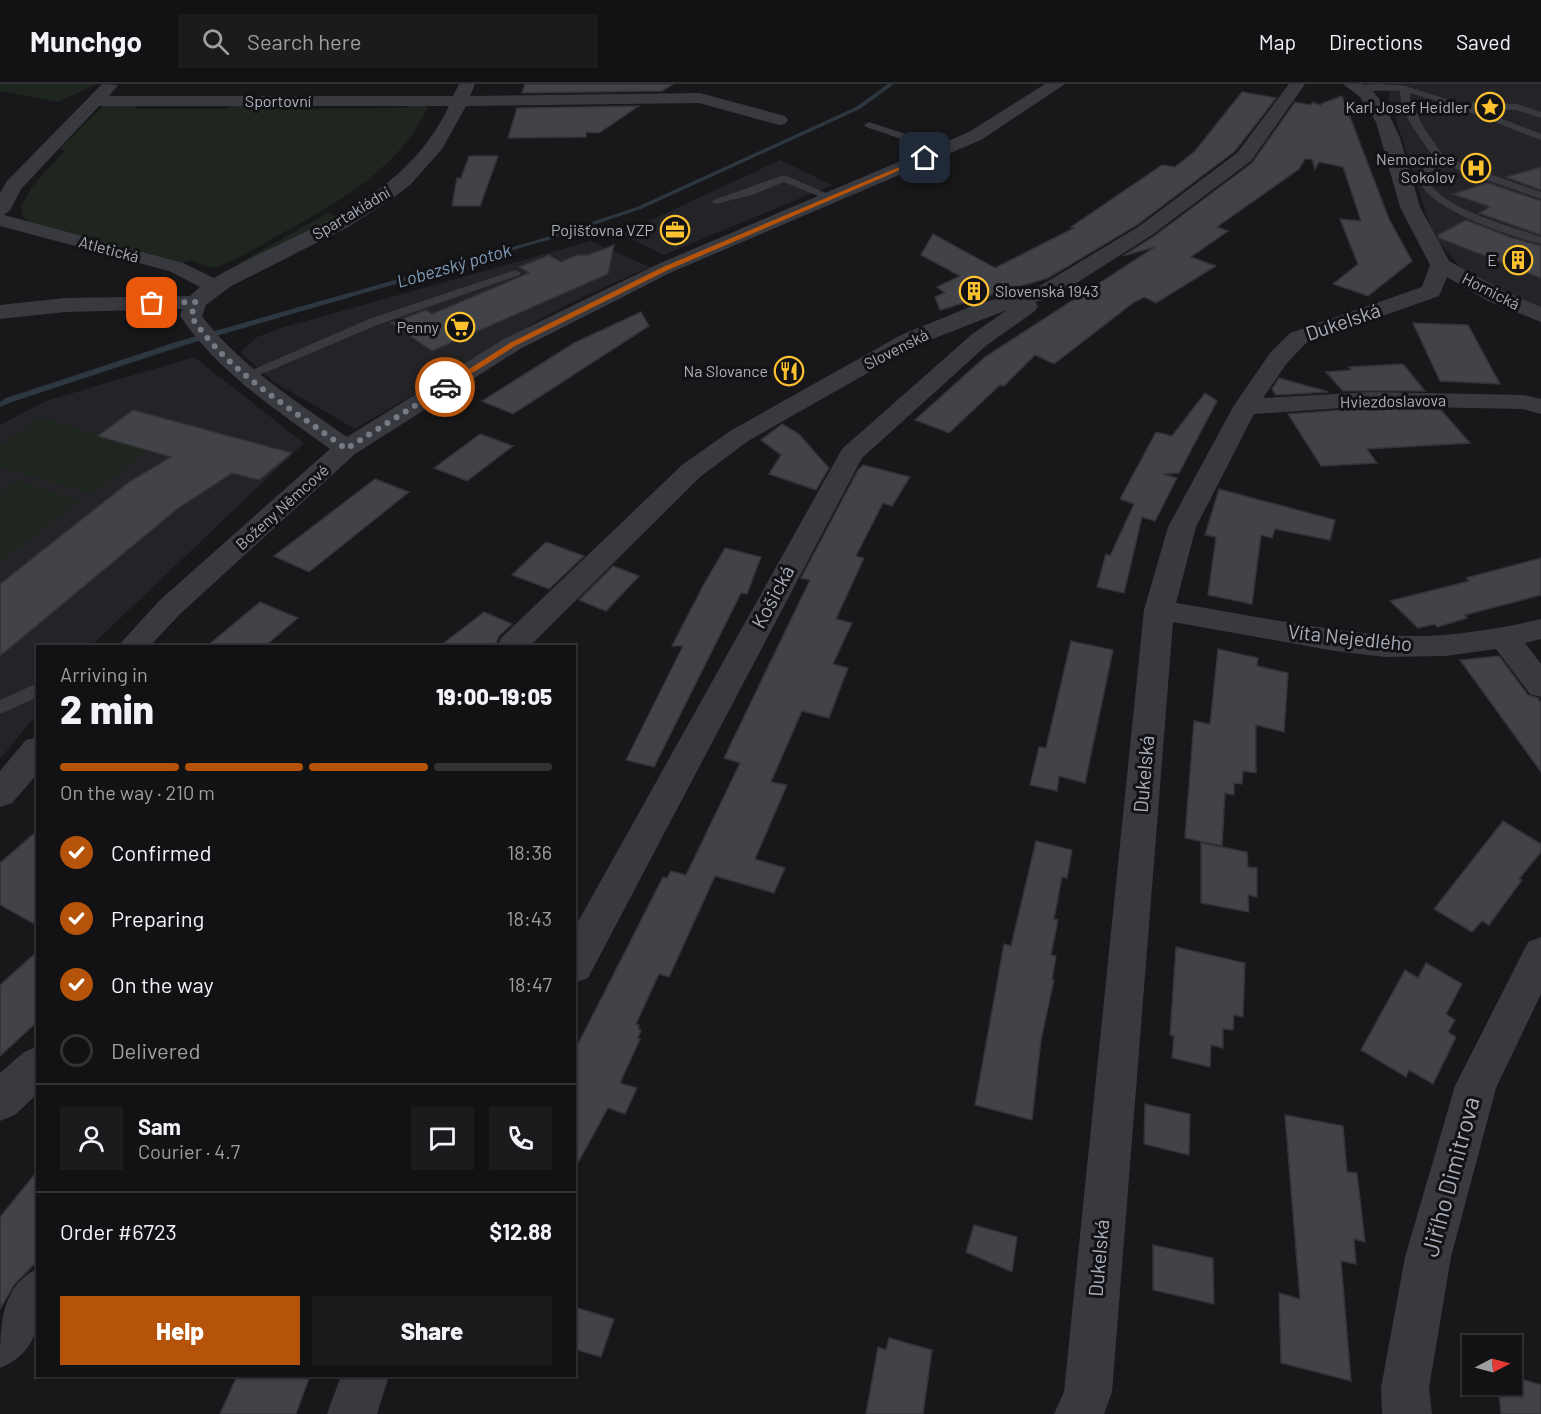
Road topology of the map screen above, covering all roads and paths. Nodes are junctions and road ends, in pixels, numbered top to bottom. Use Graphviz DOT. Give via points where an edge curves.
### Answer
graph roads {
  1 [pos="111,84"];
  2 [pos="574,84"];
  3 [pos="715,84"];
  4 [pos="1296,84"];
  5 [pos="1051,85"];
  6 [pos="1355,86"];
  7 [pos="1405,89"];
  8 [pos="464,92"];
  9 [pos="700,98"];
  10 [pos="548,100"];
  11 [pos="95,101"];
  12 [pos="1456,104"];
  13 [pos="1541,115"];
  14 [pos="779,120"];
  15 [pos="868,125"];
  16 [pos="1541,137"];
  17 [pos="944,150"];
  18 [pos="1438,156"];
  19 [pos="1541,196"];
  20 [pos="832,198"];
  21 [pos="716,201"];
  22 [pos="0,210"];
  23 [pos="0,220"];
  24 [pos="1541,241"];
  25 [pos="1441,265"];
  26 [pos="515,273"];
  27 [pos="214,286"];
  28 [pos="1048,291"];
  29 [pos="196,302"];
  30 [pos="0,312"];
  31 [pos="1541,315"];
  32 [pos="247,375"];
  33 [pos="1541,382"];
  34 [pos="1533,404"];
  35 [pos="1245,407"];
  36 [pos="346,449"];
  37 [pos="1159,610"];
  38 [pos="1541,629"];
  39 [pos="1504,638"];
  40 [pos="133,645"];
  41 [pos="513,645"];
  42 [pos="1541,686"];
  43 [pos="36,690"];
  44 [pos="0,708"];
  45 [pos="36,752"];
  46 [pos="0,794"];
  47 [pos="1541,954"];
  48 [pos="576,962"];
  49 [pos="36,1067"];
  50 [pos="0,1101"];
  51 [pos="36,1294"];
  52 [pos="0,1344"];
  53 [pos="365,1377"];
  54 [pos="1085,1407"];
  55 [pos="352,1414"];
  56 [pos="1407,1414"];
  1 -- 11 [label="street"];
  2 -- 10 [label="street"];
  3 -- 9 [label="street"];
  4 -- 28 [label="street, Slovenská" via="1244,156 1145,231"];
  5 -- 17 [label="street, Boženy Němcové" via="975,136"];
  6 -- 7 [label="lane"];
  6 -- 25 [label="street" via="1388,127 1410,207"];
  7 -- 12 [label="lane"];
  7 -- 18 [label="lane" via="1405,100"];
  8 -- 10 [label="street, Sportovní"];
  8 -- 11 [label="street, Sportovní"];
  8 -- 27 [label="street, Spartakiádní" via="435,148 389,192 360,211"];
  9 -- 10 [label="street, Sportovní"];
  9 -- 14 [label="street, Sportovní"];
  11 -- 22 [label="street" via="14,185"];
  12 -- 13 [label="lane" via="1517,107"];
  12 -- 16 [label="lane"];
  15 -- 17 [label="lane"];
  17 -- 20 [label="street, Boženy Němcové"];
  18 -- 19 [label="lane"];
  18 -- 24 [label="lane" via="1423,177 1425,188 1432,194 1450,206"];
  20 -- 21 [label="lane" via="784,178"];
  20 -- 36 [label="street, Boženy Němcové" via="665,268 512,344"];
  23 -- 27 [label="street, Atletická" via="176,267"];
  25 -- 31 [label="street, Hornická" via="1496,296"];
  25 -- 35 [label="street, Dukelská" via="1431,291 1298,338 1278,358"];
  26 -- 32 [label="lane" via="373,322"];
  27 -- 29 [label="street, Spartakiádní"];
  28 -- 41 [label="street, Slovenská" via="980,311 909,340 739,436 691,471"];
  28 -- 48 [label="street, Košická" via="979,340 851,454"];
  29 -- 30 [label="street" via="65,305"];
  29 -- 32 [label="street" via="191,316 197,326"];
  32 -- 36 [label="street"];
  33 -- 34 [label="street"];
  34 -- 35 [label="street, Hviezdoslavova" via="1371,399"];
  35 -- 37 [label="street, Dukelská" via="1182,527"];
  36 -- 40 [label="street, Boženy Němcové"];
  37 -- 39 [label="street, Víta Nejedlého" via="1385,646 1445,645"];
  37 -- 54 [label="street, Dukelská"];
  38 -- 39 [label="street, Víta Nejedlého"];
  39 -- 42 [label="street"];
  43 -- 44 [label="lane"];
  45 -- 46 [label="street"];
  47 -- 56 [label="street, Jiřího Dimitrova" via="1476,1086 1428,1257 1405,1388"];
  49 -- 50 [label="street"];
  51 -- 52 [label="street"];
  53 -- 55 [label="street"];
}
